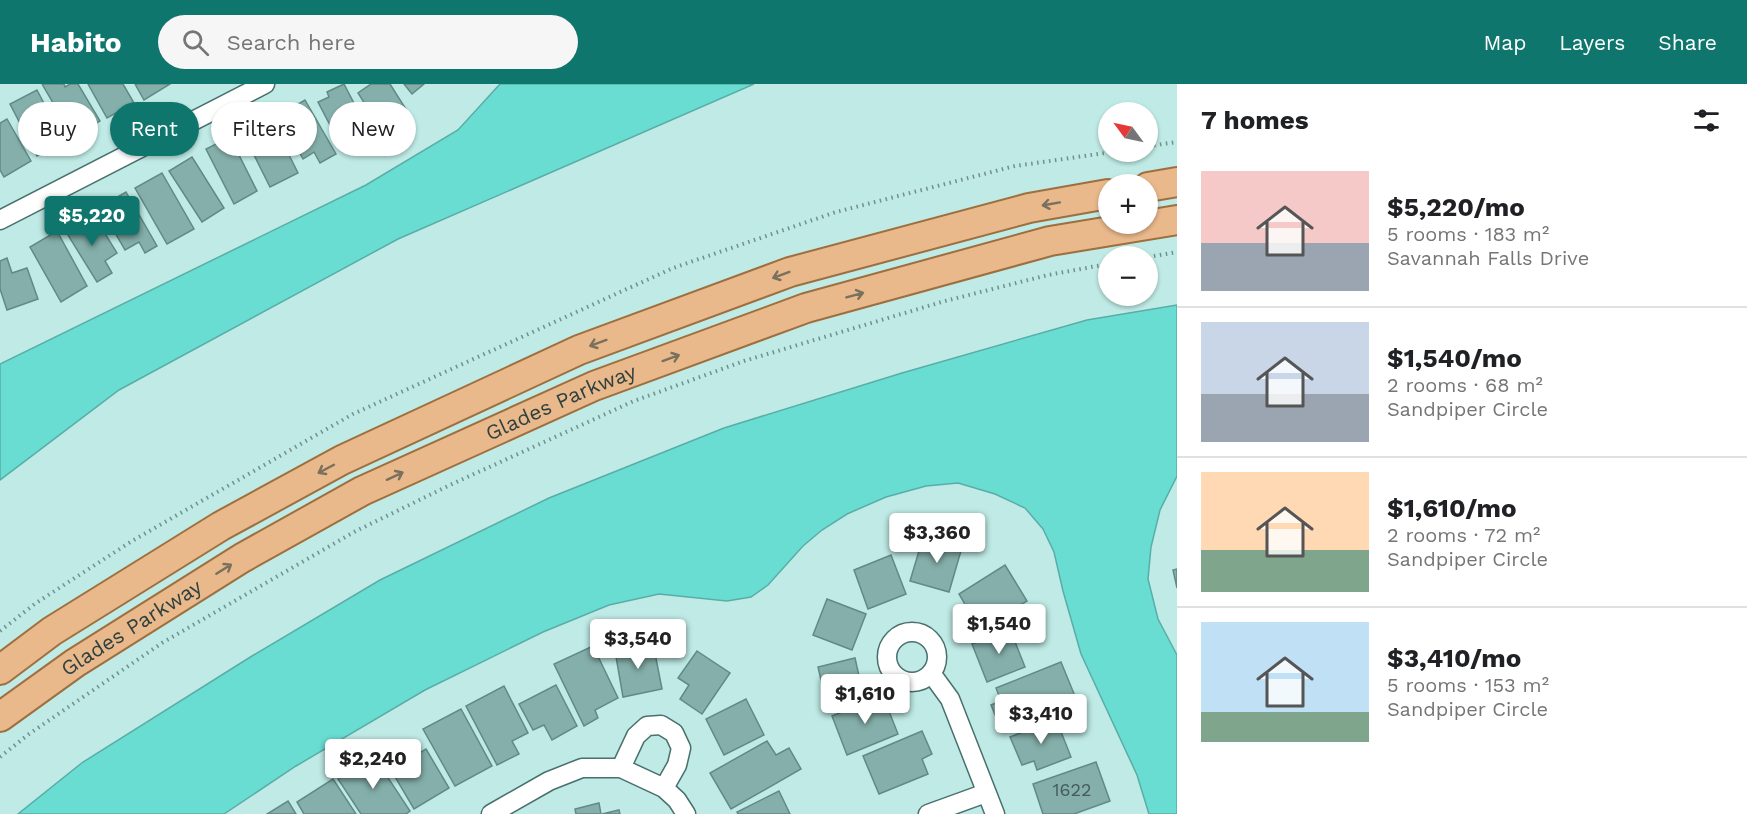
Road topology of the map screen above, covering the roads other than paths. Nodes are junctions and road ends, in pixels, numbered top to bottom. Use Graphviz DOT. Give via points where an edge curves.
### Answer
graph roads {
  1 [pos="265,84"];
  2 [pos="1177,182"];
  3 [pos="1158,185"];
  4 [pos="1098,196"];
  5 [pos="0,220"];
  6 [pos="1177,220"];
  7 [pos="0,670"];
  8 [pos="931,673"];
  9 [pos="0,717"];
  10 [pos="621,768"];
  11 [pos="664,788"];
  12 [pos="987,793"];
  13 [pos="492,814"];
  14 [pos="687,814"];
  15 [pos="928,814"];
  16 [pos="995,814"];
  1 -- 5 [label="street"];
  2 -- 3 [label="main road"];
  4 -- 7 [label="main road, Glades Parkway, one-way" via="1029,208 790,272 579,350 342,460 221,525 52,631"];
  9 -- 6 [label="main road, Glades Parkway, one-way" via="75,663 242,558 362,491 594,386 806,308 1050,241"];
  8 -- 12 [label="street" via="950,699"];
  10 -- 11 [label="street"];
  10 -- 11 [label="street" via="636,736 647,726 661,725 674,733 681,748"];
  10 -- 13 [label="street" via="582,768 549,781"];
  11 -- 14 [label="street"];
  12 -- 15 [label="street"];
  12 -- 16 [label="street"];
}
